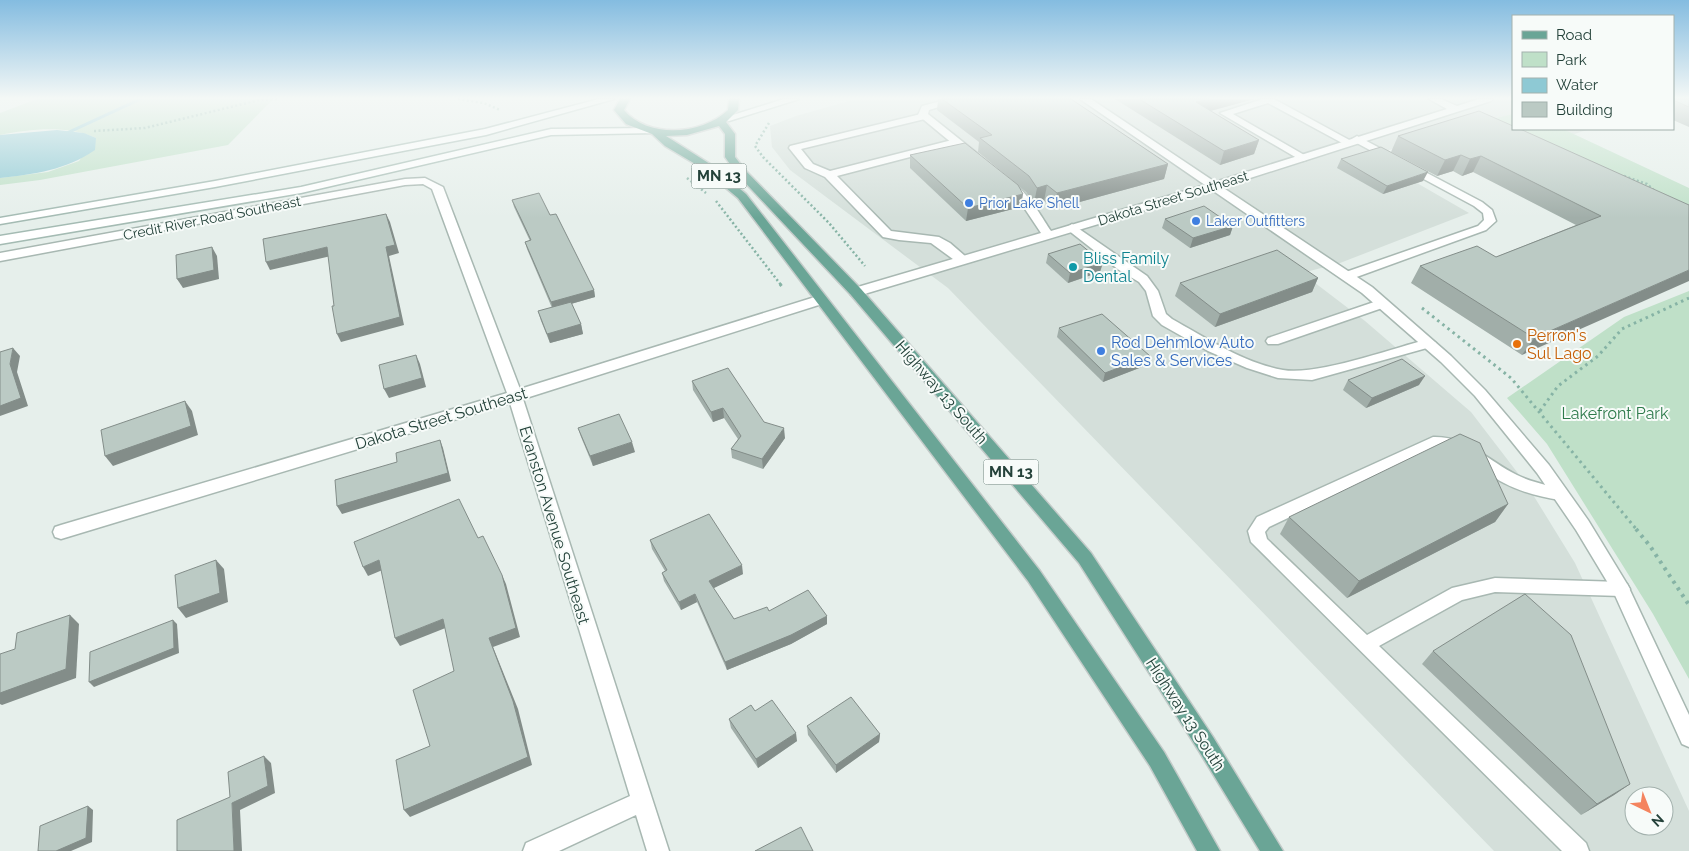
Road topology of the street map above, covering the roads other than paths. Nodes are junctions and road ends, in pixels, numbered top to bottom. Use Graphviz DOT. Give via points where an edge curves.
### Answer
graph roads {
  1 [pos="447,139"];
  2 [pos="522,139"];
  3 [pos="662,139"];
  4 [pos="730,139"];
  5 [pos="832,139"];
  6 [pos="952,139"];
  7 [pos="1144,139"];
  8 [pos="1269,139"];
  9 [pos="1348,139"];
  10 [pos="1360,139"];
  11 [pos="1353,141"];
  12 [pos="956,142"];
  13 [pos="1302,158"];
  14 [pos="985,165"];
  15 [pos="829,175"];
  16 [pos="1000,177"];
  17 [pos="425,181"];
  18 [pos="1214,186"];
  19 [pos="0,220"];
  20 [pos="1072,228"];
  21 [pos="1048,235"];
  22 [pos="0,240"];
  23 [pos="0,257"];
  24 [pos="961,259"];
  25 [pos="1348,276"];
  26 [pos="856,292"];
  27 [pos="820,300"];
  28 [pos="1383,303"];
  29 [pos="1273,342"];
  30 [pos="1429,343"];
  31 [pos="515,396"];
  32 [pos="1560,494"];
  33 [pos="61,532"];
  34 [pos="1621,589"];
  35 [pos="1364,645"];
  36 [pos="1689,737"];
  37 [pos="641,802"];
  38 [pos="534,851"];
  39 [pos="658,851"];
  40 [pos="1208,851"];
  41 [pos="1272,851"];
  42 [pos="1578,851"];
  1 -- 19 [label="street" via="215,184"];
  2 -- 22 [label="street" via="301,190"];
  3 -- 27 [label="main road, MN 13" via="706,166 742,196"];
  4 -- 26 [label="main road, Highway 13 South / MN 13" via="730,157 741,172"];
  5 -- 15 [label="street" via="794,148 809,166"];
  6 -- 12 [label="street"];
  7 -- 18 [label="street"];
  8 -- 13 [label="street"];
  9 -- 11 [label="street"];
  10 -- 11 [label="street, Dakota Street Southeast"];
  11 -- 13 [label="street, Dakota Street Southeast"];
  11 -- 25 [label="street" via="1478,204 1488,212 1490,221 1482,228"];
  12 -- 14 [label="street"];
  12 -- 15 [label="street"];
  13 -- 18 [label="street, Dakota Street Southeast"];
  15 -- 24 [label="street" via="888,234 897,238 935,240"];
  16 -- 21 [label="street" via="1021,195"];
  17 -- 23 [label="street, Credit River Road Southeast" via="405,182"];
  17 -- 31 [label="street, Evanston Avenue Southeast" via="437,186"];
  18 -- 20 [label="street, Dakota Street Southeast"];
  18 -- 25 [label="street"];
  20 -- 21 [label="street, Dakota Street Southeast"];
  20 -- 30 [label="street" via="1123,268 1143,279 1152,291 1160,316 1167,322 1213,348 1283,375 1312,375"];
  21 -- 24 [label="street, Dakota Street Southeast"];
  24 -- 26 [label="street, Dakota Street Southeast"];
  25 -- 28 [label="street"];
  26 -- 41 [label="main road, Highway 13 South / MN 13" via="1085,558"];
  27 -- 31 [label="street, Dakota Street Southeast"];
  27 -- 40 [label="main road, MN 13" via="1034,576 1157,759"];
  28 -- 29 [label="street"];
  28 -- 30 [label="street"];
  30 -- 32 [label="street" via="1512,430"];
  31 -- 33 [label="street, Dakota Street Southeast"];
  31 -- 37 [label="street, Evanston Avenue Southeast"];
  32 -- 34 [label="street"];
  32 -- 35 [label="street" via="1518,483 1458,445 1442,442 1432,443 1263,522 1256,531 1259,542"];
  34 -- 35 [label="street" via="1495,585 1458,593"];
  34 -- 36 [label="street"];
  35 -- 42 [label="street"];
  37 -- 38 [label="street"];
  37 -- 39 [label="street, Evanston Avenue Southeast"];
}
